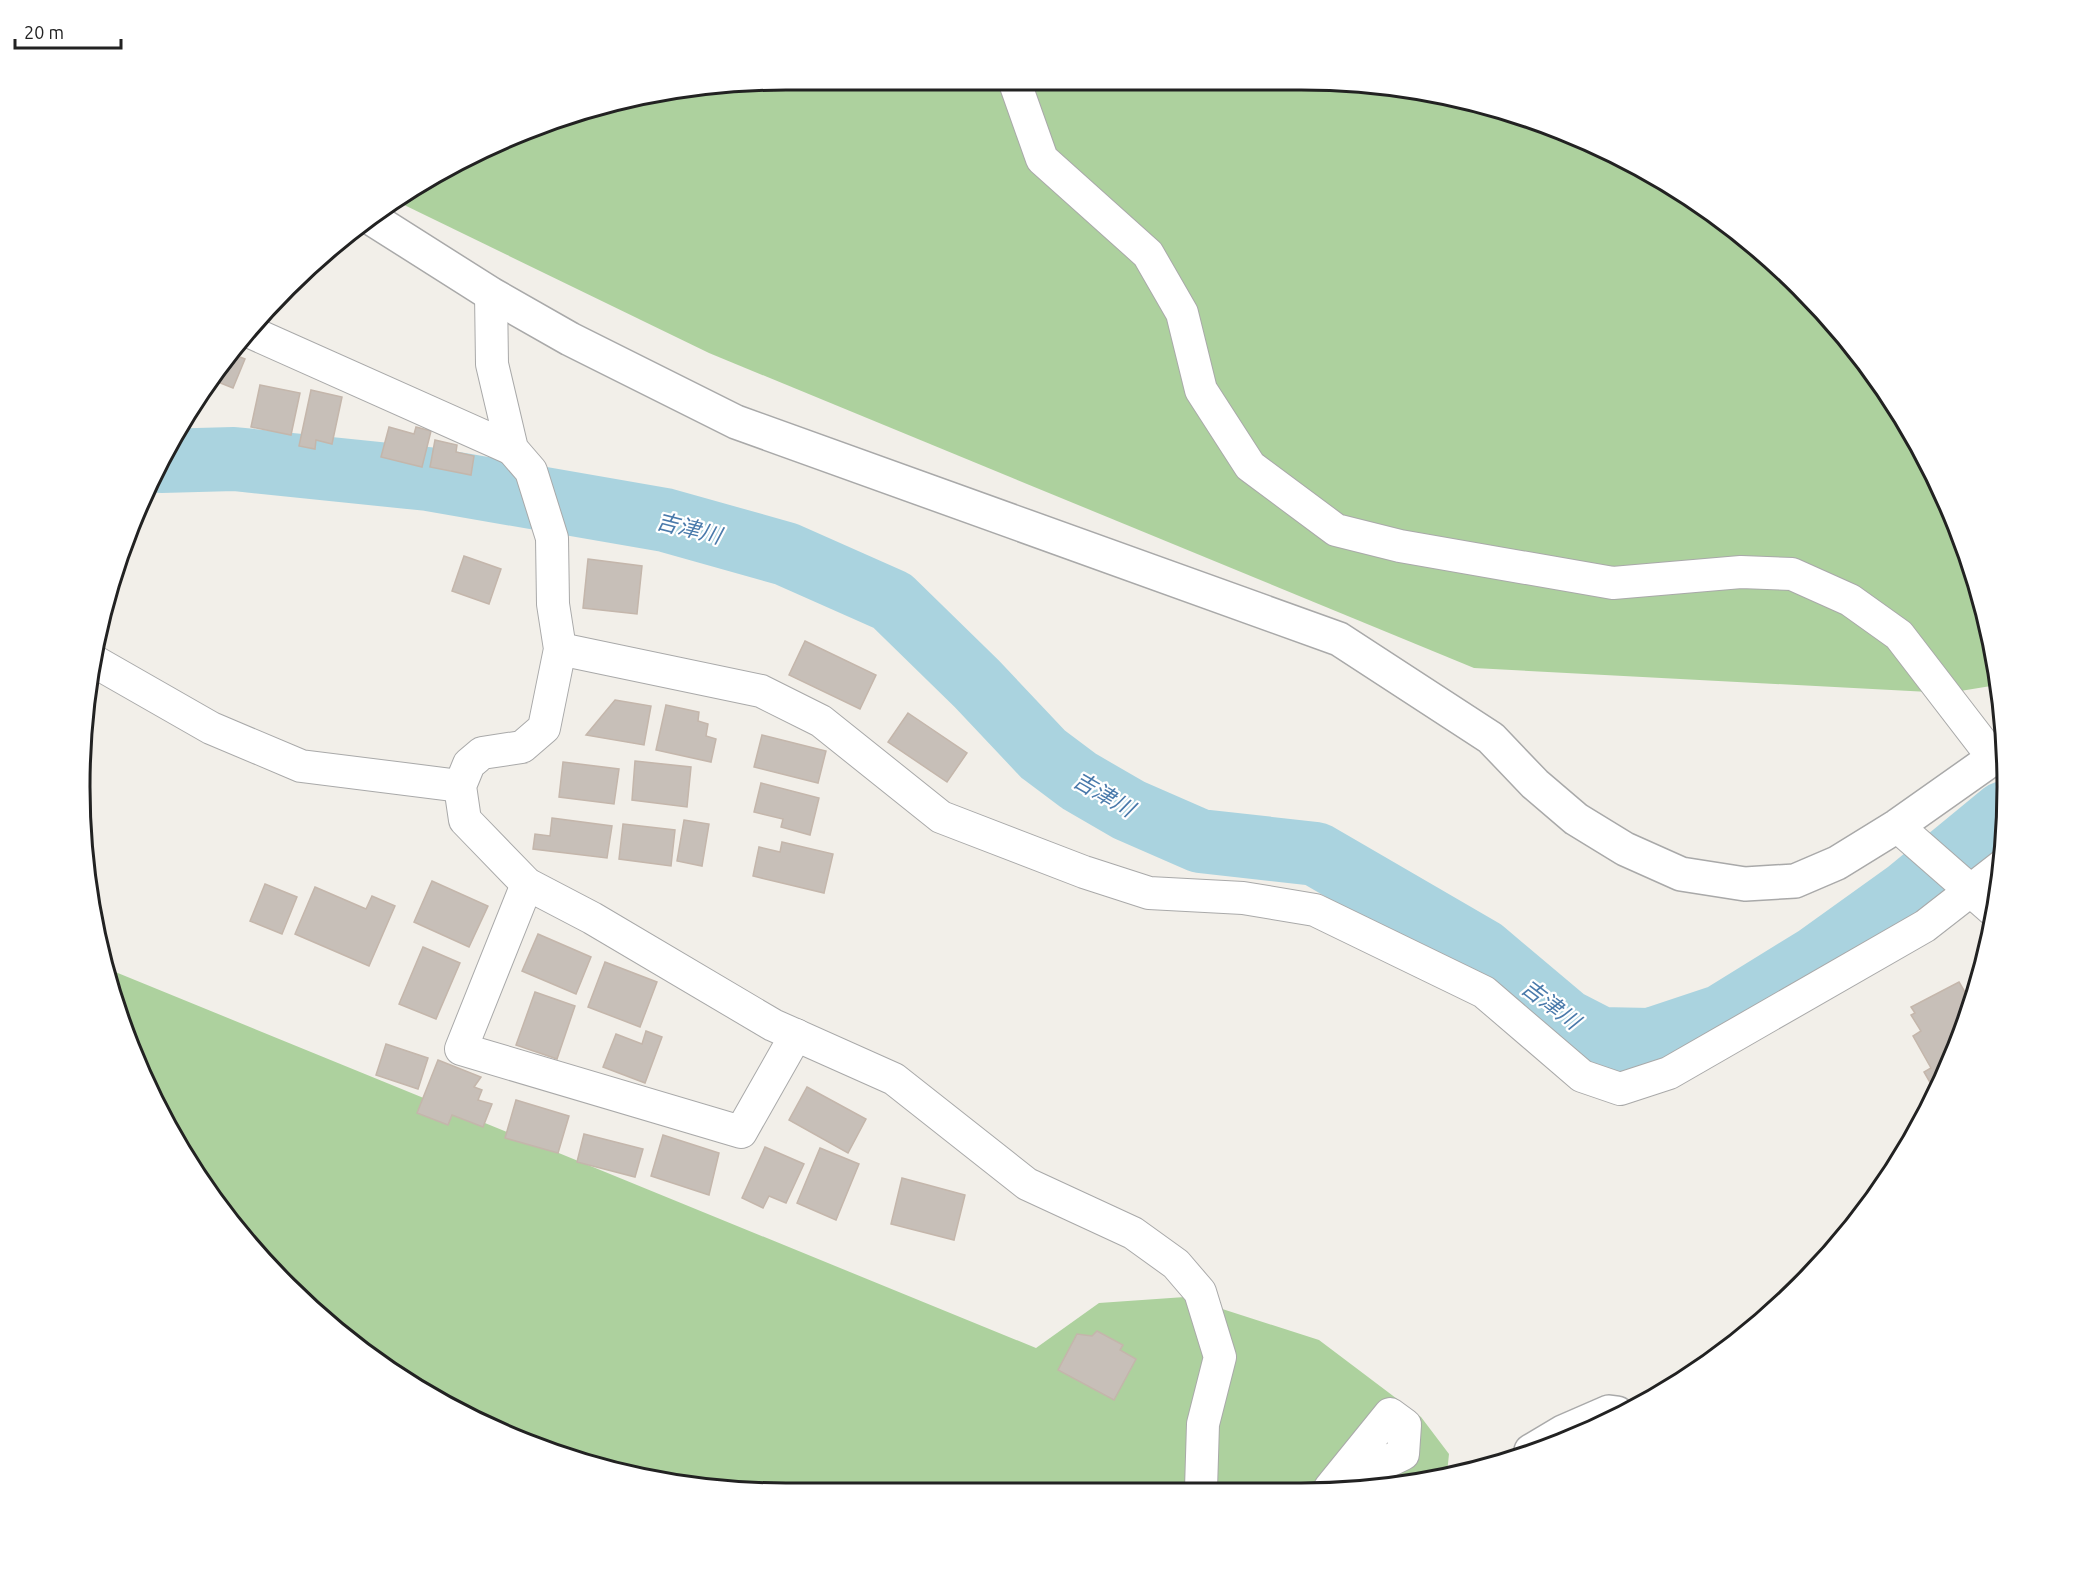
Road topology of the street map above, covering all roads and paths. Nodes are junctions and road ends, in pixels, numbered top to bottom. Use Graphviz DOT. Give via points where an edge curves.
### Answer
graph roads {
  1 [pos="1018,90"];
  2 [pos="378,223"];
  3 [pos="491,294"];
  4 [pos="257,335"];
  5 [pos="512,450"];
  6 [pos="560,648"];
  7 [pos="101,665"];
  8 [pos="1996,750"];
  9 [pos="1996,755"];
  10 [pos="460,786"];
  11 [pos="1897,826"];
  12 [pos="1992,871"];
  13 [pos="527,884"];
  14 [pos="1966,885"];
  15 [pos="1987,904"];
  16 [pos="796,1035"];
  17 [pos="1369,1479"];
  18 [pos="1335,1482"];
  19 [pos="1202,1483"];
  1 -- 8 [label="street" via="1042,159 1148,254 1182,313 1201,390 1250,466 1336,530 1400,546 1613,583 1741,572 1792,574 1850,600 1899,635"];
  2 -- 3 [label="street"];
  3 -- 5 [label="street" via="492,364"];
  3 -- 11 [label="street" via="570,339 736,422 1339,639 1491,738 1534,784 1576,819 1624,849 1681,874 1745,885 1795,881 1837,863"];
  4 -- 5 [label="street"];
  5 -- 6 [label="street" via="531,471 552,538 553,604"];
  6 -- 10 [label="street" via="544,728 522,747 482,753 469,764"];
  6 -- 14 [label="street" via="761,691 821,721 941,816 1084,872 1149,893 1243,898 1315,910 1484,992 1582,1077 1620,1089 1669,1073 1925,926"];
  7 -- 10 [label="street" via="211,728 301,766"];
  9 -- 11 [label="street"];
  10 -- 13 [label="street" via="465,820"];
  11 -- 14 [label="street"];
  12 -- 14 [label="street"];
  13 -- 16 [label="street"];
  13 -- 16 [label="street" via="461,1049 741,1132"];
  14 -- 15 [label="street"];
  16 -- 19 [label="street" via="894,1079 1027,1184 1133,1233 1176,1264 1200,1292 1220,1358 1203,1424"];
  17 -- 18 [label="street" via="1374,1468 1403,1454 1404,1425 1390,1414"];
}
